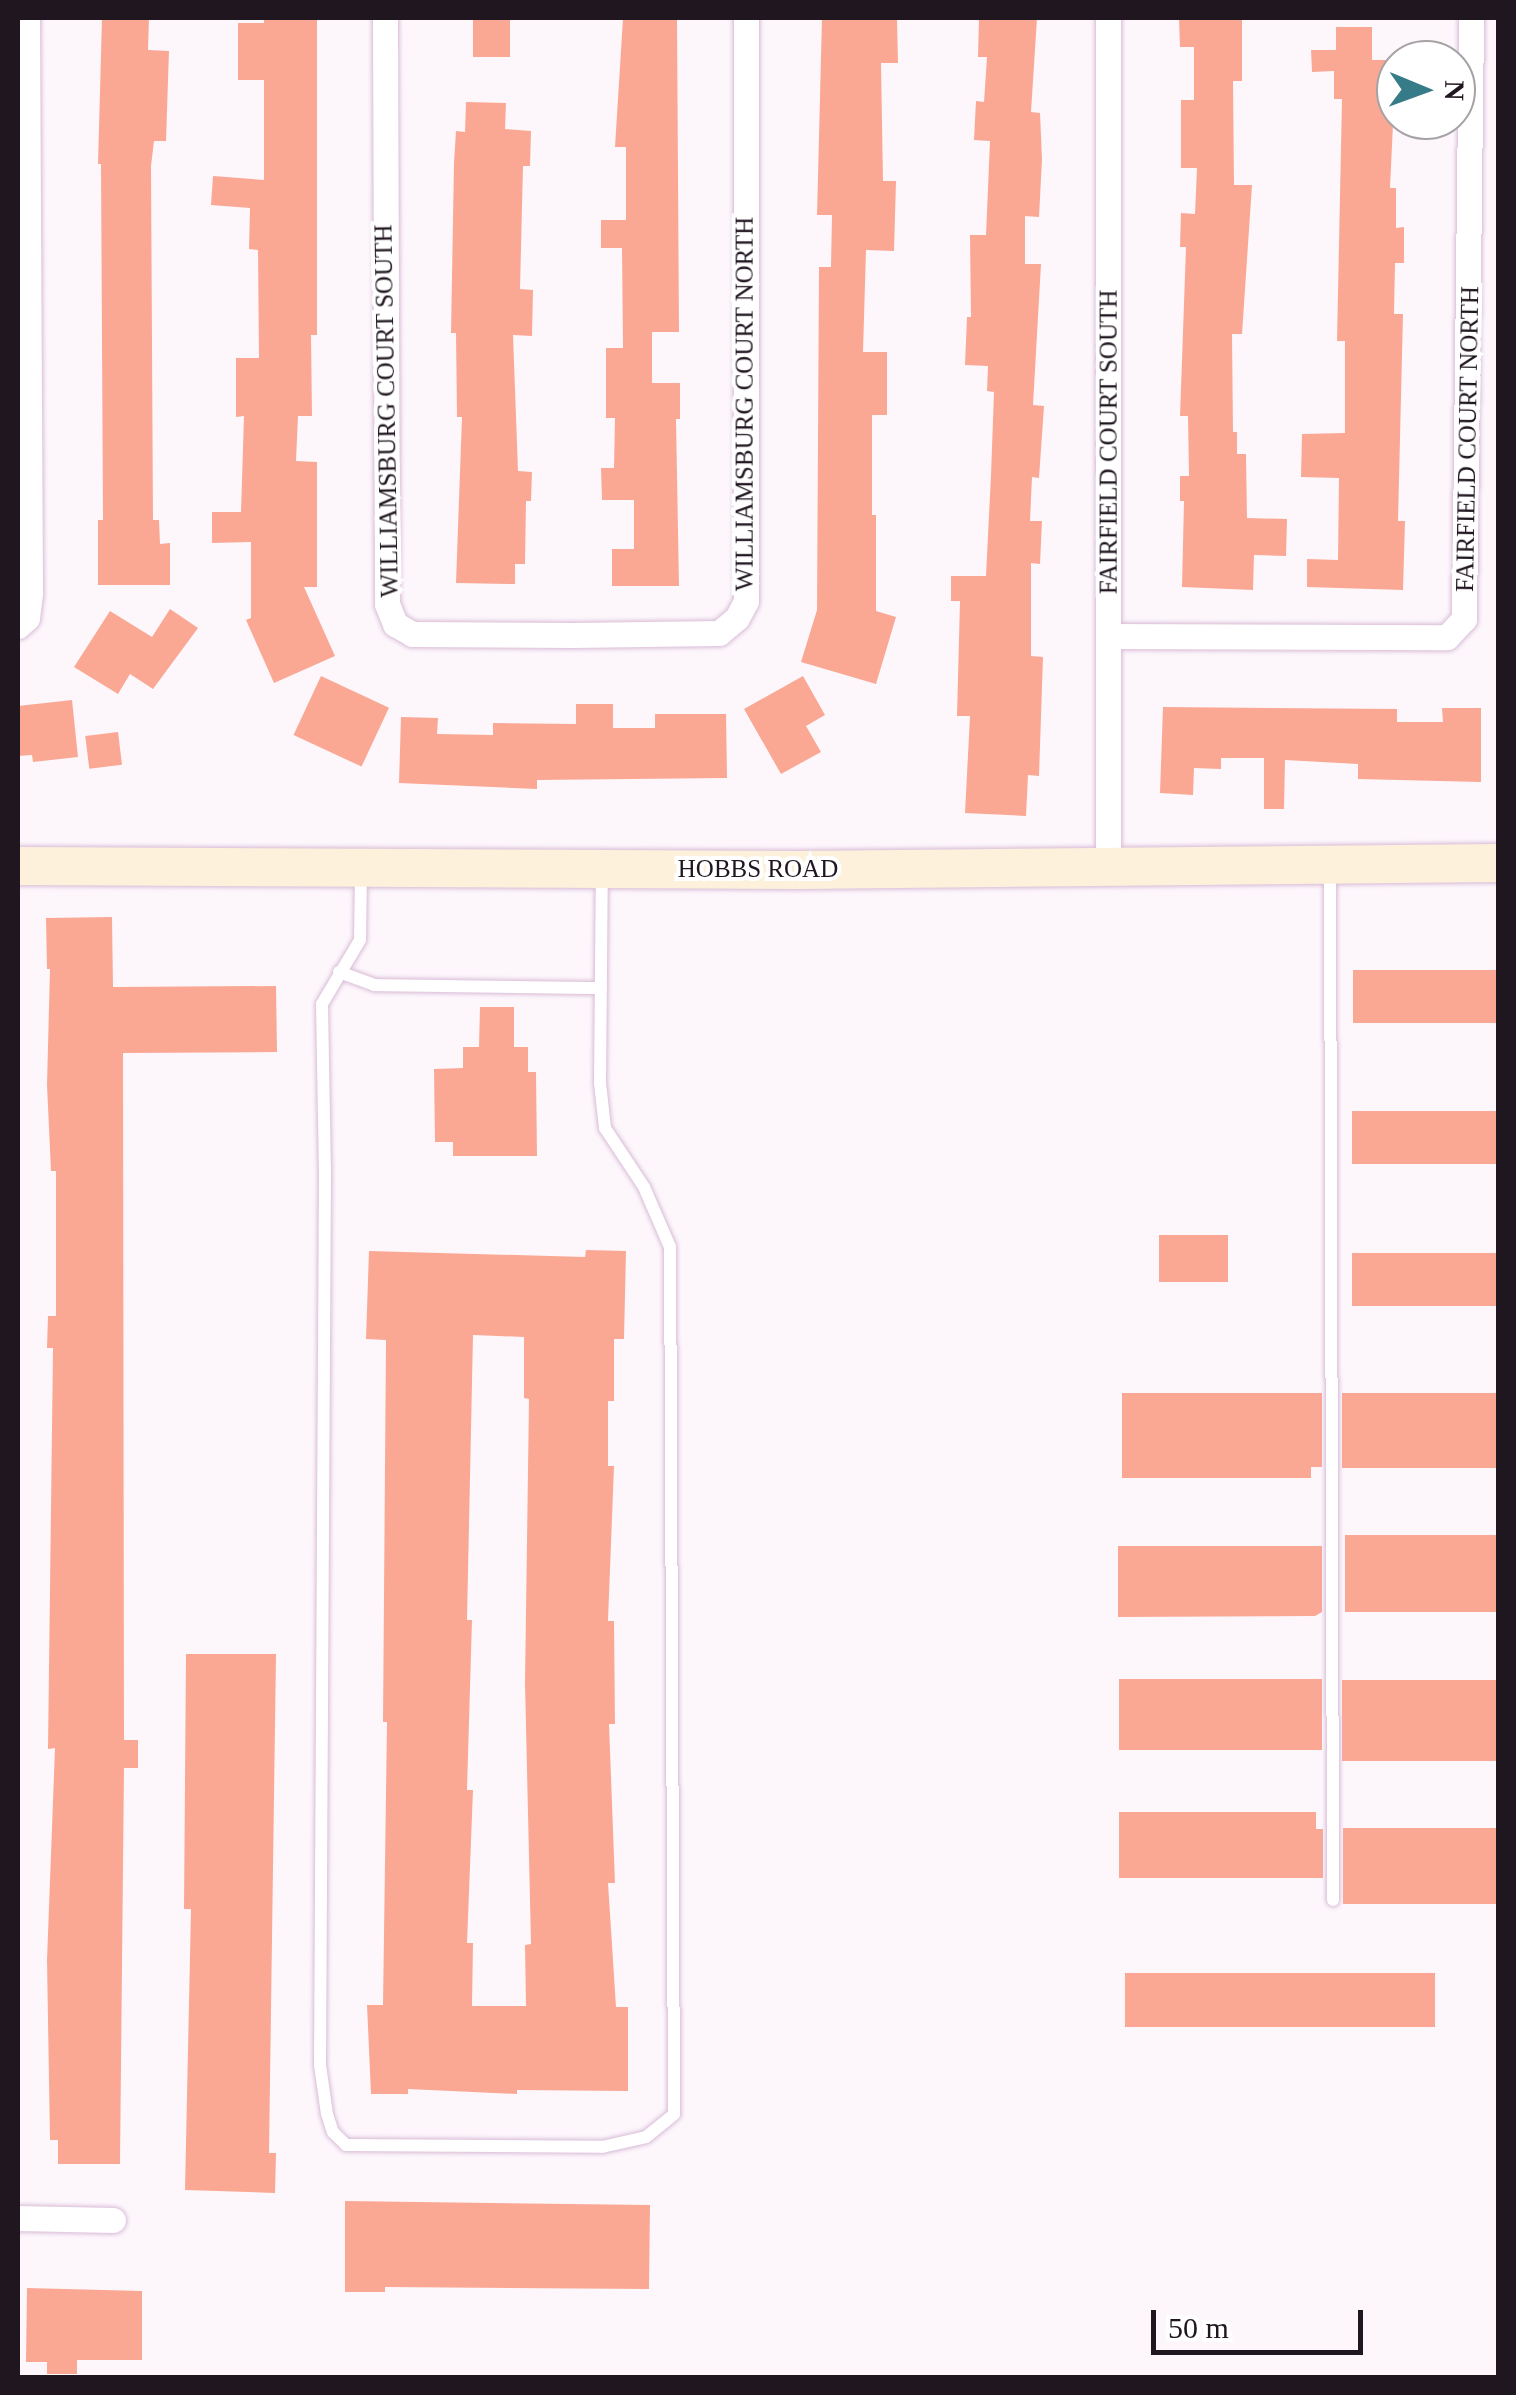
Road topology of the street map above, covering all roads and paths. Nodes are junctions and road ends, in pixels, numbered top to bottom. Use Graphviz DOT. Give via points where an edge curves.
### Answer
graph roads {
  1 [pos="27,18"];
  2 [pos="385,18"];
  3 [pos="746,18"];
  4 [pos="1108,18"];
  5 [pos="1472,18"];
  6 [pos="18,626"];
  7 [pos="572,635"];
  8 [pos="1109,636"];
  9 [pos="1498,863"];
  10 [pos="1330,864"];
  11 [pos="18,866"];
  12 [pos="1108,866"];
  13 [pos="361,868"];
  14 [pos="602,869"];
  15 [pos="339,972"];
  16 [pos="600,988"];
  17 [pos="1333,1900"];
  18 [pos="18,2218"];
  19 [pos="113,2220"];
  1 -- 6 [label="street" via="30,592 27,618"];
  2 -- 7 [label="street, WILLIAMSBURG COURT SOUTH" via="386,604 395,624 412,634"];
  3 -- 7 [label="street, WILLIAMSBURG COURT NORTH" via="746,601 719,633"];
  4 -- 8 [label="street, FAIRFIELD COURT SOUTH"];
  5 -- 8 [label="street, FAIRFIELD COURT NORTH" via="1464,619 1446,636"];
  8 -- 12 [label="street, FAIRFIELD COURT SOUTH"];
  9 -- 10 [label="street, HOBBS ROAD"];
  10 -- 12 [label="street, HOBBS ROAD"];
  10 -- 17 [label="lane"];
  11 -- 13 [label="street, HOBBS ROAD"];
  12 -- 14 [label="street, HOBBS ROAD"];
  13 -- 14 [label="street, HOBBS ROAD"];
  13 -- 15 [label="lane" via="360,940"];
  14 -- 16 [label="lane"];
  15 -- 16 [label="lane" via="374,984"];
  15 -- 16 [label="lane" via="322,1004 320,2065 327,2114 346,2144 623,2146 646,2138 674,2114 670,1248 644,1187 605,1128"];
  18 -- 19 [label="street"];
}
